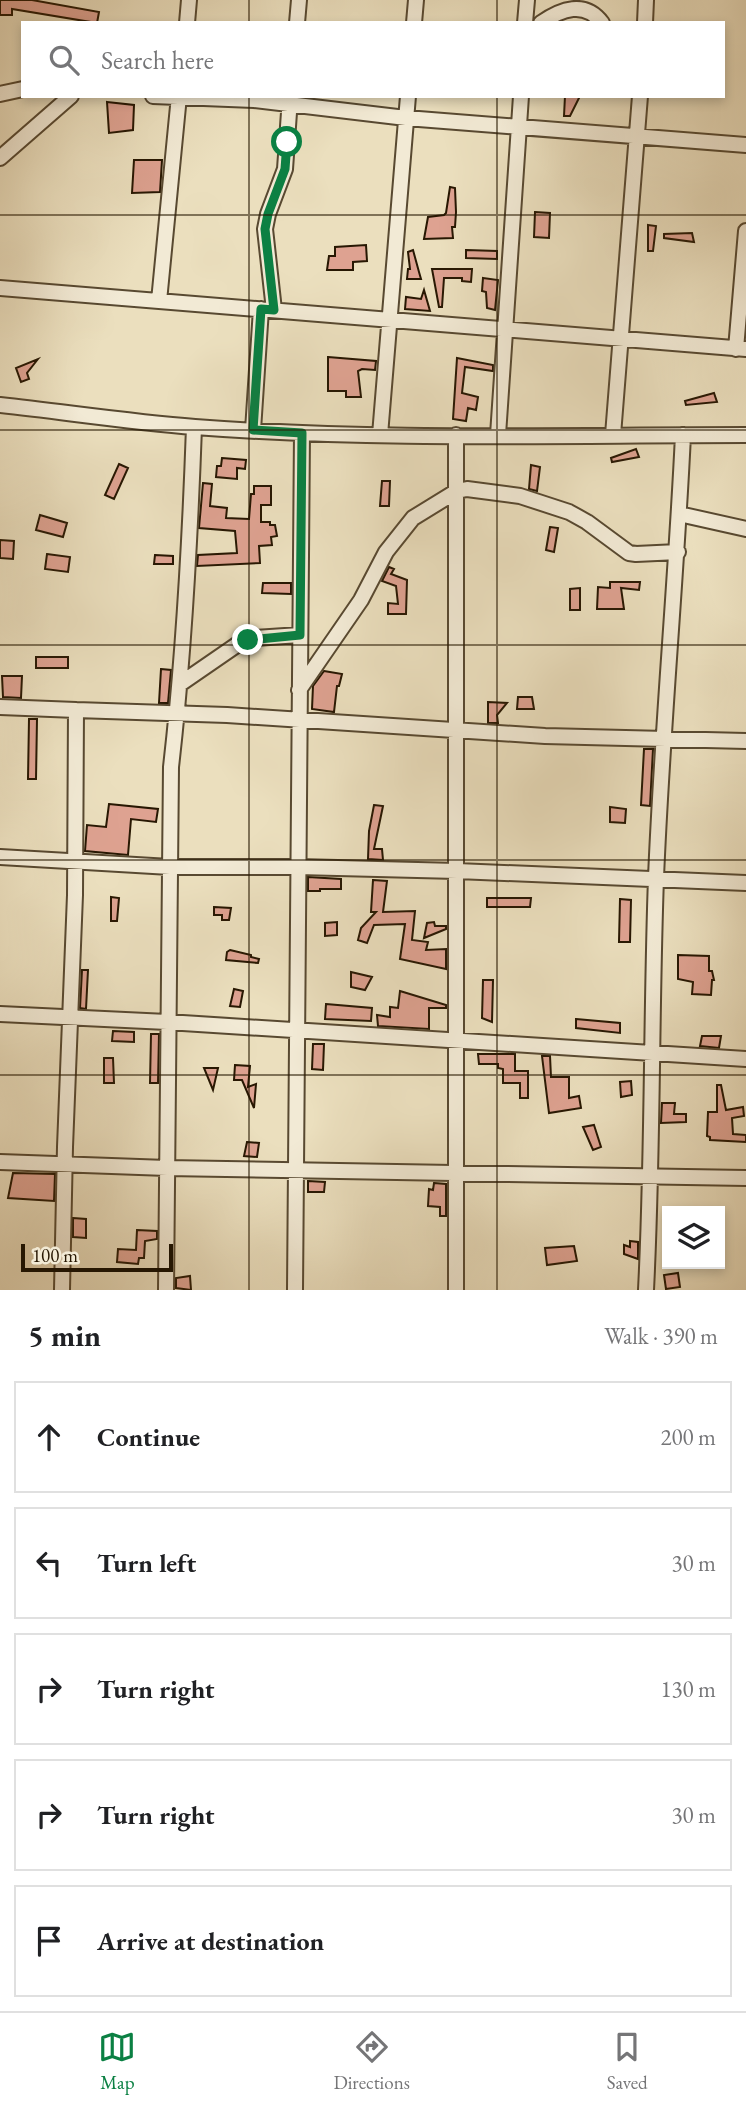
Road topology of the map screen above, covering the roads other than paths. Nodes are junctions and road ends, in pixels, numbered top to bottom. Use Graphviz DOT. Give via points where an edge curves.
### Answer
graph roads {
  1 [pos="190,0"];
  2 [pos="299,0"];
  3 [pos="416,0"];
  4 [pos="527,0"];
  5 [pos="646,0"];
  6 [pos="187,21"];
  7 [pos="297,21"];
  8 [pos="414,21"];
  9 [pos="525,21"];
  10 [pos="545,21"];
  11 [pos="600,21"];
  12 [pos="645,21"];
  13 [pos="21,89"];
  14 [pos="0,93"];
  15 [pos="69,98"];
  16 [pos="179,98"];
  17 [pos="223,98"];
  18 [pos="408,98"];
  19 [pos="521,98"];
  20 [pos="640,98"];
  21 [pos="290,101"];
  22 [pos="406,118"];
  23 [pos="519,126"];
  24 [pos="638,136"];
  25 [pos="746,145"];
  26 [pos="0,158"];
  27 [pos="746,231"];
  28 [pos="0,288"];
  29 [pos="159,301"];
  30 [pos="268,309"];
  31 [pos="390,321"];
  32 [pos="506,331"];
  33 [pos="621,339"];
  34 [pos="741,349"];
  35 [pos="0,405"];
  36 [pos="194,427"];
  37 [pos="253,430"];
  38 [pos="302,433"];
  39 [pos="380,435"];
  40 [pos="456,435"];
  41 [pos="498,435"];
  42 [pos="613,435"];
  43 [pos="683,435"];
  44 [pos="746,435"];
  45 [pos="457,491"];
  46 [pos="679,514"];
  47 [pos="746,529"];
  48 [pos="678,552"];
  49 [pos="300,635"];
  50 [pos="180,684"];
  51 [pos="299,690"];
  52 [pos="0,707"];
  53 [pos="76,710"];
  54 [pos="178,713"];
  55 [pos="299,719"];
  56 [pos="457,729"];
  57 [pos="662,740"];
  58 [pos="746,741"];
  59 [pos="0,857"];
  60 [pos="75,860"];
  61 [pos="170,867"];
  62 [pos="298,867"];
  63 [pos="457,871"];
  64 [pos="656,878"];
  65 [pos="746,883"];
  66 [pos="0,1014"];
  67 [pos="69,1018"];
  68 [pos="167,1022"];
  69 [pos="297,1032"];
  70 [pos="456,1041"];
  71 [pos="652,1054"];
  72 [pos="746,1059"];
  73 [pos="0,1162"];
  74 [pos="65,1165"];
  75 [pos="167,1168"];
  76 [pos="296,1170"];
  77 [pos="456,1172"];
  78 [pos="652,1175"];
  79 [pos="746,1178"];
  80 [pos="62,1290"];
  81 [pos="166,1290"];
  82 [pos="295,1290"];
  83 [pos="456,1290"];
  84 [pos="646,1290"];
  1 -- 6 [label="street"];
  2 -- 7 [label="street"];
  3 -- 8 [label="street"];
  4 -- 9 [label="street"];
  5 -- 12 [label="street"];
  10 -- 11 [label="street" via="571,7 586,8"];
  13 -- 14 [label="street"];
  15 -- 26 [label="street"];
  16 -- 29 [label="street"];
  17 -- 21 [label="street"];
  18 -- 22 [label="street"];
  19 -- 23 [label="street"];
  20 -- 24 [label="street"];
  21 -- 22 [label="street"];
  21 -- 30 [label="street" via="285,169 265,229"];
  22 -- 23 [label="street"];
  22 -- 31 [label="street"];
  23 -- 24 [label="street"];
  23 -- 32 [label="street"];
  24 -- 25 [label="street"];
  24 -- 33 [label="street"];
  27 -- 34 [label="street"];
  28 -- 29 [label="street"];
  29 -- 30 [label="street"];
  30 -- 31 [label="street"];
  30 -- 37 [label="street"];
  31 -- 32 [label="street"];
  31 -- 39 [label="street"];
  32 -- 33 [label="street"];
  32 -- 41 [label="street"];
  33 -- 34 [label="street"];
  33 -- 42 [label="street"];
  35 -- 36 [label="street"];
  36 -- 37 [label="street"];
  36 -- 50 [label="street"];
  37 -- 38 [label="street"];
  38 -- 39 [label="street"];
  38 -- 49 [label="street"];
  39 -- 40 [label="street"];
  40 -- 41 [label="street"];
  40 -- 45 [label="street"];
  41 -- 42 [label="street"];
  42 -- 43 [label="street"];
  43 -- 44 [label="street"];
  43 -- 46 [label="street"];
  45 -- 48 [label="street" via="520,496 569,512 629,553"];
  45 -- 51 [label="street" via="414,518 386,552 361,600"];
  45 -- 56 [label="street"];
  46 -- 47 [label="street"];
  46 -- 48 [label="street"];
  48 -- 57 [label="street"];
  49 -- 50 [label="street" via="241,642"];
  49 -- 51 [label="street"];
  50 -- 54 [label="street"];
  51 -- 55 [label="street"];
  52 -- 53 [label="street"];
  53 -- 54 [label="street"];
  53 -- 60 [label="street"];
  54 -- 55 [label="street"];
  54 -- 61 [label="street" via="171,767"];
  55 -- 56 [label="street"];
  55 -- 62 [label="street"];
  56 -- 57 [label="street"];
  56 -- 63 [label="street"];
  57 -- 58 [label="street"];
  57 -- 64 [label="street"];
  59 -- 60 [label="street"];
  60 -- 61 [label="street"];
  60 -- 67 [label="street"];
  61 -- 62 [label="street"];
  61 -- 68 [label="street"];
  62 -- 63 [label="street"];
  62 -- 69 [label="street"];
  63 -- 64 [label="street"];
  63 -- 70 [label="street"];
  64 -- 65 [label="street"];
  64 -- 71 [label="street"];
  66 -- 67 [label="street"];
  67 -- 68 [label="street"];
  67 -- 74 [label="street"];
  68 -- 69 [label="street"];
  68 -- 75 [label="street"];
  69 -- 70 [label="street"];
  69 -- 76 [label="street"];
  70 -- 71 [label="street"];
  70 -- 77 [label="street"];
  71 -- 72 [label="street"];
  71 -- 78 [label="street"];
  73 -- 74 [label="street"];
  74 -- 75 [label="street"];
  74 -- 80 [label="street"];
  75 -- 76 [label="street"];
  75 -- 81 [label="street"];
  76 -- 77 [label="street"];
  76 -- 82 [label="street"];
  77 -- 78 [label="street"];
  77 -- 83 [label="street"];
  78 -- 79 [label="street"];
  78 -- 84 [label="street"];
}
